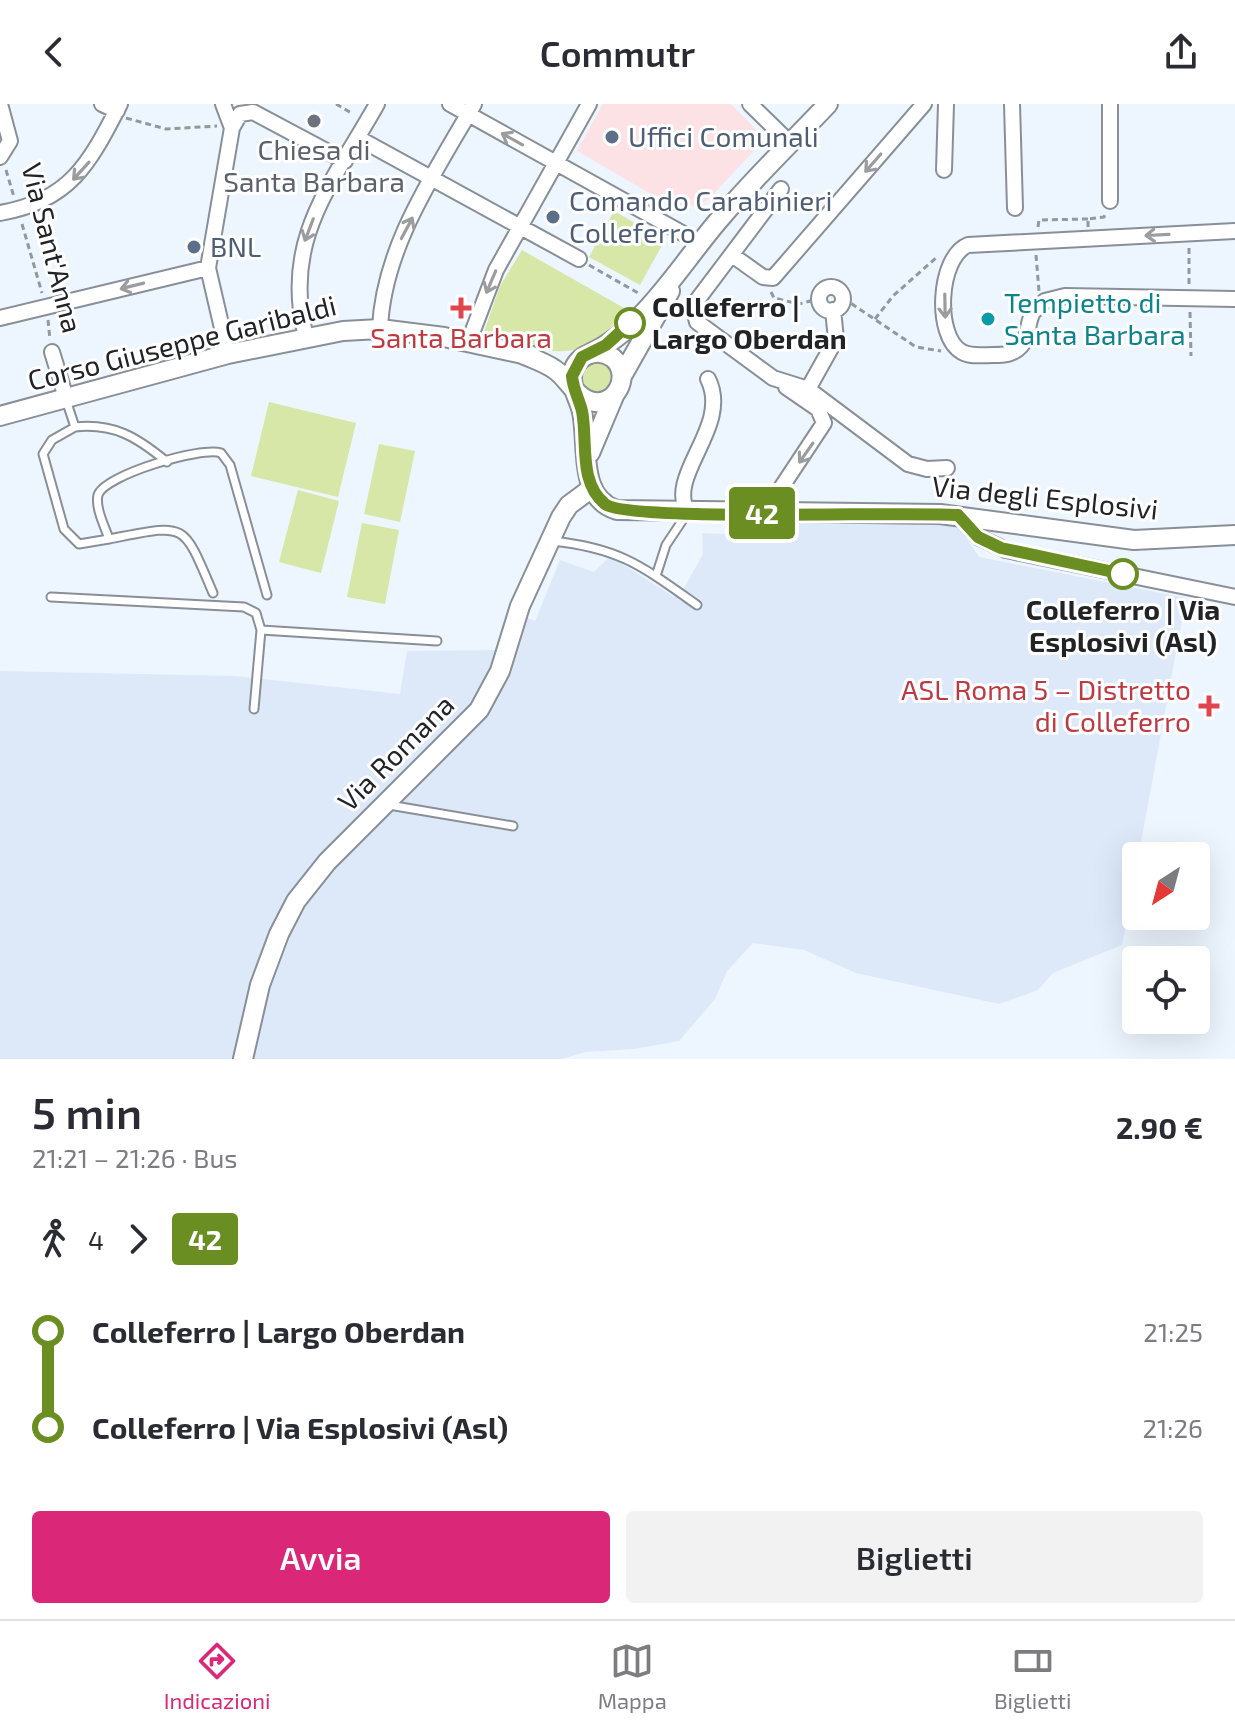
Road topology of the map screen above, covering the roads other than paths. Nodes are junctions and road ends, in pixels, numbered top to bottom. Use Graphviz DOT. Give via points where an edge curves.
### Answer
graph roads {
  1 [pos="0,104"];
  2 [pos="102,104"];
  3 [pos="223,104"];
  4 [pos="377,104"];
  5 [pos="450,104"];
  6 [pos="589,104"];
  7 [pos="750,104"];
  8 [pos="828,104"];
  9 [pos="924,104"];
  10 [pos="946,104"];
  11 [pos="1012,104"];
  12 [pos="1110,104"];
  13 [pos="118,108"];
  14 [pos="471,109"];
  15 [pos="232,128"];
  16 [pos="358,138"];
  17 [pos="791,144"];
  18 [pos="1,157"];
  19 [pos="345,161"];
  20 [pos="555,163"];
  21 [pos="944,170"];
  22 [pos="434,179"];
  23 [pos="781,189"];
  24 [pos="1110,201"];
  25 [pos="1015,208"];
  26 [pos="0,213"];
  27 [pos="520,226"];
  28 [pos="1235,231"];
  29 [pos="700,243"];
  30 [pos="732,255"];
  31 [pos="579,259"];
  32 [pos="208,268"];
  33 [pos="681,271"];
  34 [pos="1235,299"];
  35 [pos="833,310"];
  36 [pos="0,318"];
  37 [pos="380,329"];
  38 [pos="306,337"];
  39 [pos="469,341"];
  40 [pos="52,352"];
  41 [pos="520,353"];
  42 [pos="228,354"];
  43 [pos="589,354"];
  44 [pos="622,376"];
  45 [pos="773,378"];
  46 [pos="708,379"];
  47 [pos="808,389"];
  48 [pos="575,391"];
  49 [pos="614,396"];
  50 [pos="66,398"];
  51 [pos="0,416"];
  52 [pos="75,427"];
  53 [pos="167,462"];
  54 [pos="587,467"];
  55 [pos="947,468"];
  56 [pos="592,488"];
  57 [pos="688,513"];
  58 [pos="781,513"];
  59 [pos="958,515"];
  60 [pos="1235,535"];
  61 [pos="109,539"];
  62 [pos="551,541"];
  63 [pos="656,576"];
  64 [pos="213,593"];
  65 [pos="267,595"];
  66 [pos="51,597"];
  67 [pos="1235,597"];
  68 [pos="697,605"];
  69 [pos="261,630"];
  70 [pos="437,641"];
  71 [pos="254,709"];
  72 [pos="385,804"];
  73 [pos="513,826"];
  74 [pos="243,1059"];
  1 -- 18 [label="street" via="10,141"];
  2 -- 13 [label="street"];
  3 -- 15 [label="street"];
  4 -- 16 [label="street"];
  5 -- 14 [label="street"];
  6 -- 20 [label="street"];
  7 -- 17 [label="street"];
  8 -- 17 [label="main road, Corso Giuseppe Garibaldi"];
  9 -- 30 [label="street, one-way" via="777,274 769,279 759,276"];
  10 -- 21 [label="street"];
  11 -- 25 [label="street"];
  12 -- 24 [label="street"];
  13 -- 26 [label="street, one-way" via="94,156 76,177 55,193"];
  20 -- 14 [label="street, one-way"];
  14 -- 22 [label="street"];
  15 -- 19 [label="street" via="240,114 253,112"];
  15 -- 32 [label="street"];
  16 -- 19 [label="street"];
  16 -- 22 [label="street"];
  17 -- 29 [label="main road, Corso Giuseppe Garibaldi"];
  19 -- 38 [label="street, one-way" via="310,224 298,267"];
  20 -- 27 [label="street"];
  20 -- 29 [label="street"];
  22 -- 27 [label="street"];
  37 -- 22 [label="street, one-way" via="394,254"];
  23 -- 30 [label="street"];
  27 -- 31 [label="street"];
  27 -- 39 [label="street, one-way" via="492,279"];
  28 -- 34 [label="street, one-way" via="968,245 949,261 947,335 960,351 1004,355 1019,349 1040,305 1065,296"];
  29 -- 33 [label="main road, Corso Giuseppe Garibaldi"];
  30 -- 45 [label="street" via="695,305 697,322"];
  32 -- 36 [label="street, one-way"];
  32 -- 42 [label="street"];
  33 -- 43 [label="main road, Corso Giuseppe Garibaldi" via="615,338"];
  33 -- 44 [label="main road"];
  35 -- 35 [label="street" via="843,298 839,290 828,287 818,299 823,308"];
  35 -- 47 [label="street" via="836,339"];
  37 -- 38 [label="main road, Corso Giuseppe Garibaldi"];
  37 -- 39 [label="main road, Corso Giuseppe Garibaldi"];
  38 -- 42 [label="main road, Corso Giuseppe Garibaldi"];
  39 -- 41 [label="main road, Corso Giuseppe Garibaldi"];
  40 -- 50 [label="street, Via Sant'Anna"];
  41 -- 43 [label="main road, Corso Giuseppe Garibaldi" via="561,362"];
  41 -- 48 [label="main road, Corso Giuseppe Garibaldi" via="553,368"];
  42 -- 50 [label="main road, Corso Giuseppe Garibaldi"];
  43 -- 44 [label="main road" via="610,356"];
  43 -- 48 [label="main road" via="573,369"];
  44 -- 49 [label="main road"];
  45 -- 47 [label="street"];
  45 -- 58 [label="street, one-way" via="824,418 781,488"];
  46 -- 57 [label="street" via="715,405 683,491"];
  47 -- 55 [label="street" via="908,464"];
  48 -- 49 [label="main road" via="594,403"];
  48 -- 54 [label="main road"];
  49 -- 54 [label="main road"];
  50 -- 51 [label="main road, Corso Giuseppe Garibaldi"];
  50 -- 52 [label="lane"];
  52 -- 53 [label="lane" via="121,430"];
  52 -- 61 [label="lane" via="52,440 43,454 64,529 79,544"];
  53 -- 61 [label="lane" via="103,486 98,502"];
  53 -- 65 [label="lane" via="211,451 228,461"];
  54 -- 56 [label="main road"];
  56 -- 57 [label="main road, Via degli Esplosivi" via="617,510"];
  56 -- 62 [label="main road, Via Romana" via="569,505"];
  57 -- 58 [label="main road, Via degli Esplosivi"];
  57 -- 63 [label="lane" via="666,545"];
  58 -- 59 [label="main road, Via degli Esplosivi"];
  59 -- 60 [label="main road, Via degli Esplosivi" via="1114,539"];
  59 -- 67 [label="street" via="978,537 1006,550"];
  61 -- 64 [label="lane" via="180,531 192,542"];
  62 -- 63 [label="lane" via="606,549"];
  62 -- 72 [label="main road, Via Romana" via="483,704"];
  63 -- 68 [label="lane"];
  66 -- 69 [label="lane" via="244,607 256,613"];
  69 -- 70 [label="lane"];
  69 -- 71 [label="lane"];
  72 -- 73 [label="lane"];
  72 -- 74 [label="main road, Via Romana" via="321,868 291,910 255,1002"];
}
